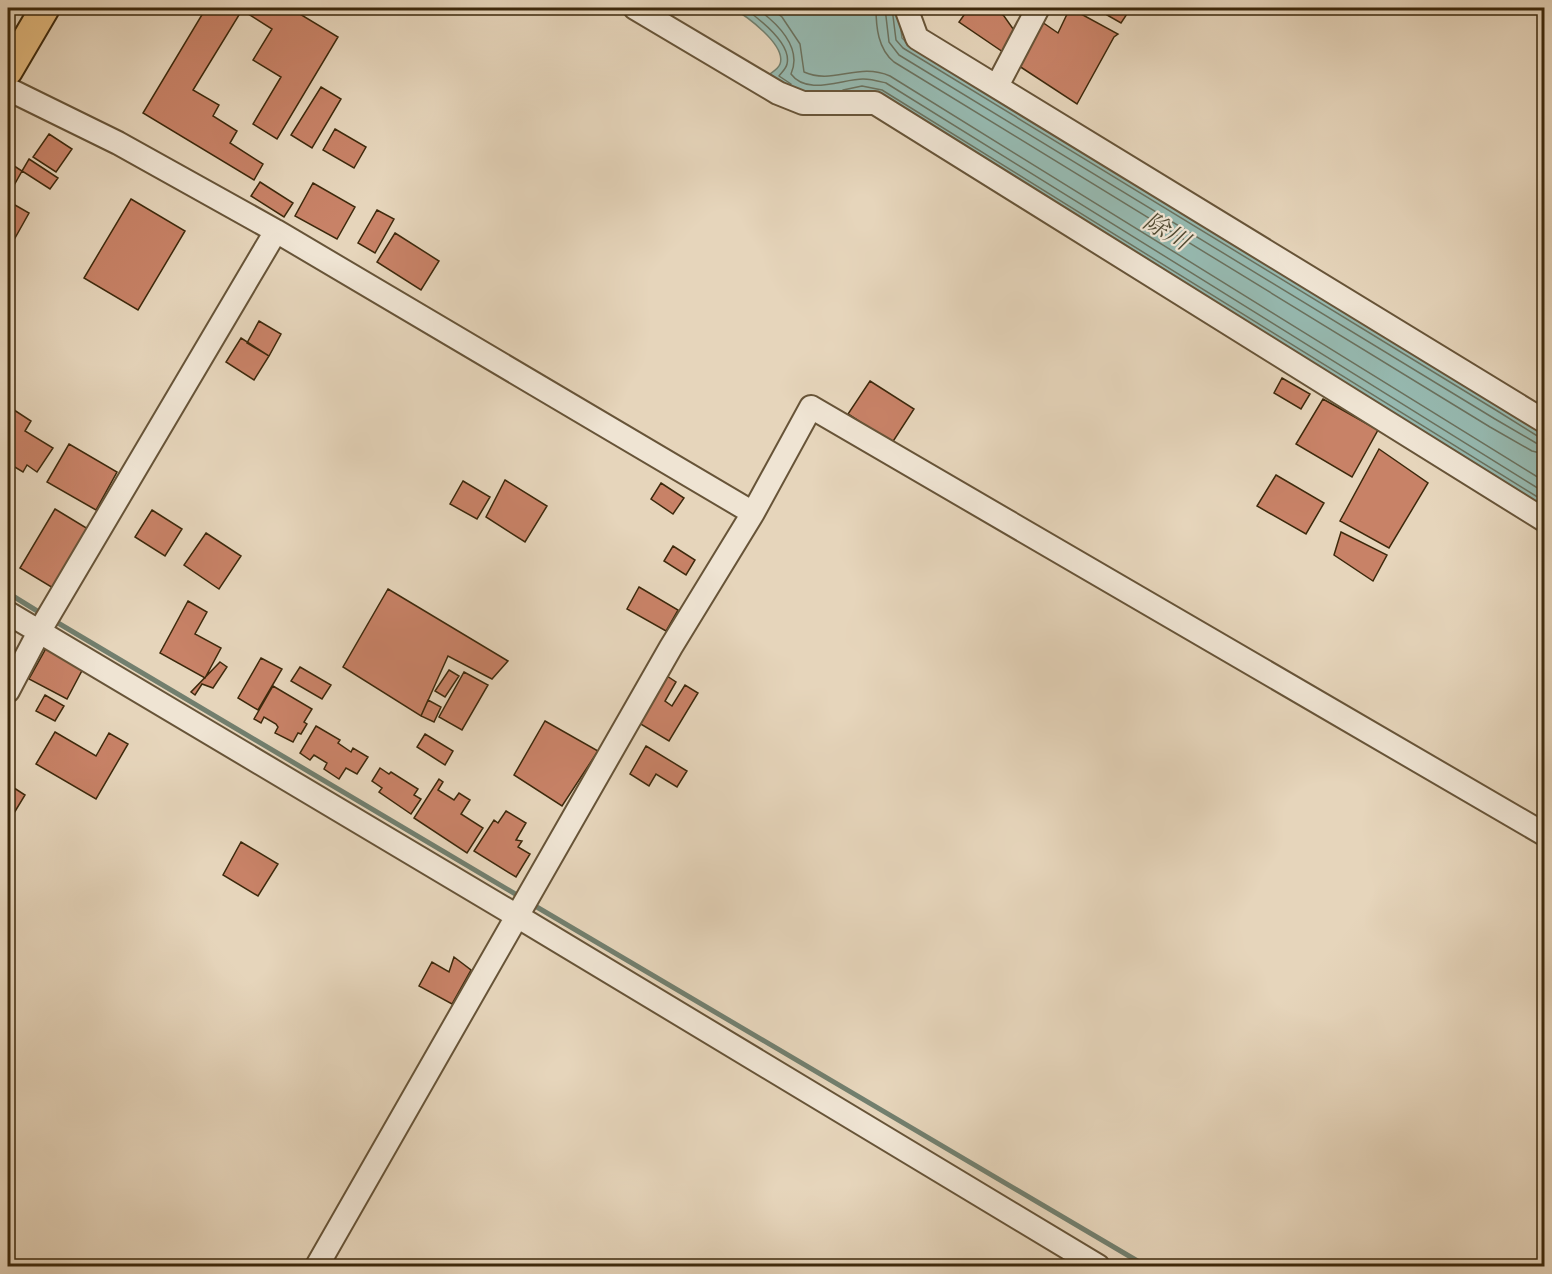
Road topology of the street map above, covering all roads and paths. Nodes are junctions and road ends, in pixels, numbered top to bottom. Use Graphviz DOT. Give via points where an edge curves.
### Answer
graph roads {
  1 [pos="45,8"];
  2 [pos="635,8"];
  3 [pos="906,8"];
  4 [pos="1038,8"];
  5 [pos="8,71"];
  6 [pos="997,86"];
  7 [pos="8,89"];
  8 [pos="276,231"];
  9 [pos="1545,421"];
  10 [pos="753,513"];
  11 [pos="1545,520"];
  12 [pos="8,613"];
  13 [pos="39,632"];
  14 [pos="8,691"];
  15 [pos="1545,834"];
  16 [pos="517,916"];
  17 [pos="317,1266"];
  18 [pos="1098,1266"];
  1 -- 5 [label="main road"];
  2 -- 11 [label="street" via="803,103 875,104"];
  3 -- 6 [label="street" via="917,38"];
  4 -- 6 [label="street"];
  6 -- 9 [label="street"];
  7 -- 8 [label="street" via="118,143"];
  8 -- 10 [label="street"];
  8 -- 13 [label="street"];
  10 -- 15 [label="street" via="811,406"];
  10 -- 16 [label="street" via="671,647"];
  12 -- 13 [label="street"];
  13 -- 14 [label="street"];
  13 -- 16 [label="street"];
  16 -- 17 [label="street"];
  16 -- 18 [label="street"];
}
